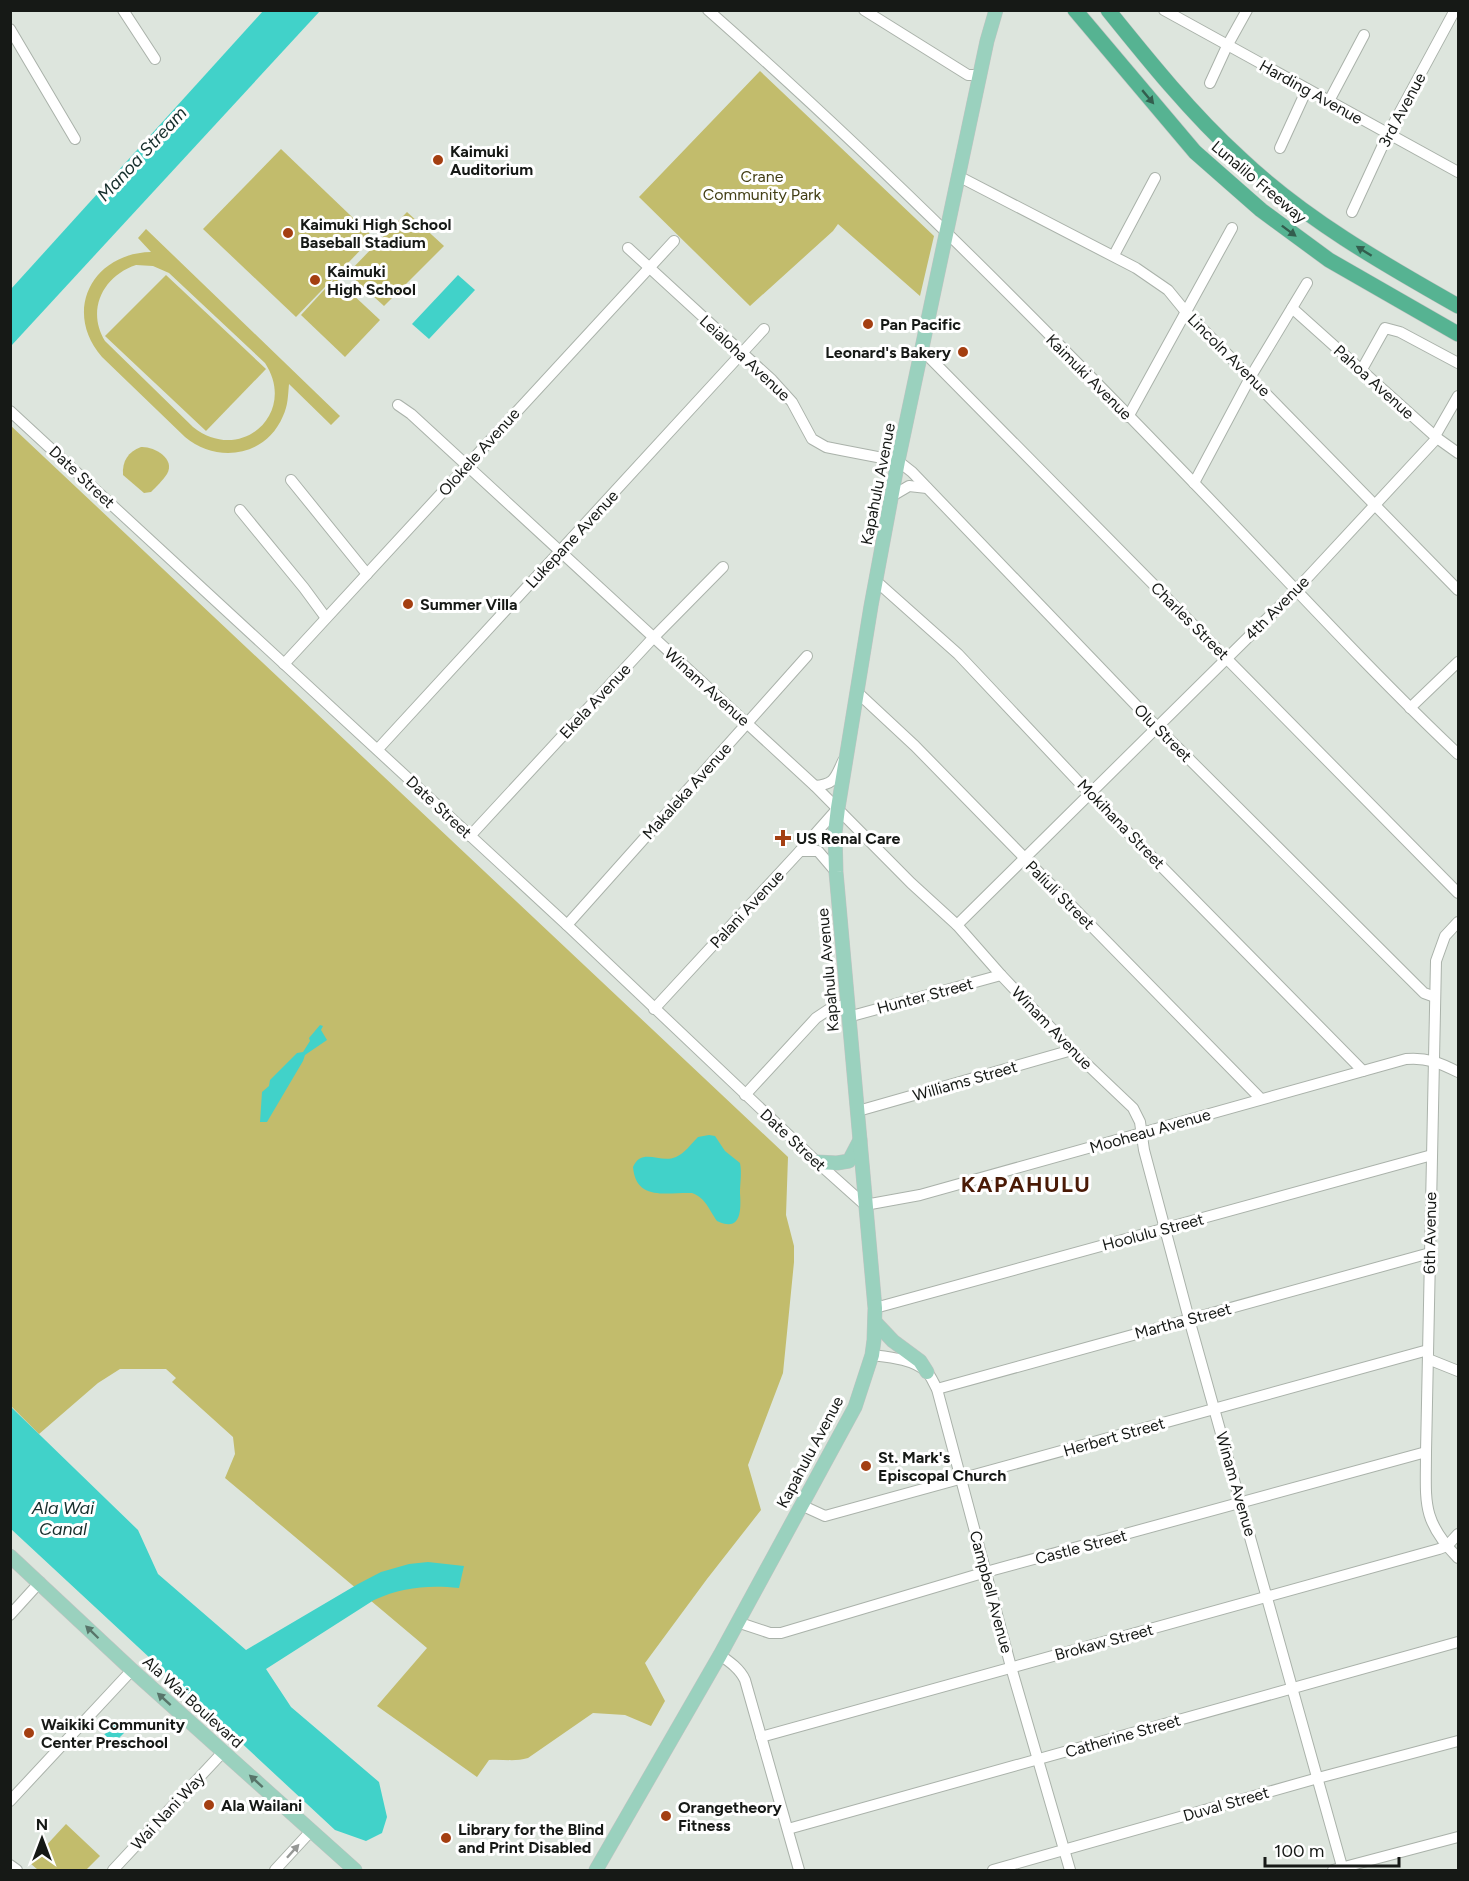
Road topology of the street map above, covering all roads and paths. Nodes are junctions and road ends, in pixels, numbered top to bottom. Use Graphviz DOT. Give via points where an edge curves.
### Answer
graph roads {
  1 [pos="123,10"];
  2 [pos="708,10"];
  3 [pos="864,10"];
  4 [pos="989,10"];
  5 [pos="996,10"];
  6 [pos="1073,10"];
  7 [pos="1110,10"];
  8 [pos="1164,10"];
  9 [pos="1247,10"];
  10 [pos="1455,10"];
  11 [pos="10,29"];
  12 [pos="1364,35"];
  13 [pos="987,41"];
  14 [pos="1227,46"];
  15 [pos="155,59"];
  16 [pos="980,75"];
  17 [pos="1210,83"];
  18 [pos="1307,89"];
  19 [pos="1329,101"];
  20 [pos="1388,134"];
  21 [pos="75,139"];
  22 [pos="1280,148"];
  23 [pos="1458,172"];
  24 [pos="958,176"];
  25 [pos="1155,178"];
  26 [pos="1352,212"];
  27 [pos="1232,228"];
  28 [pos="946,232"];
  29 [pos="674,241"];
  30 [pos="628,248"];
  31 [pos="1114,255"];
  32 [pos="648,267"];
  33 [pos="1414,281"];
  34 [pos="1307,283"];
  35 [pos="1458,301"];
  36 [pos="1458,306"];
  37 [pos="1292,308"];
  38 [pos="1186,312"];
  39 [pos="765,329"];
  40 [pos="1458,336"];
  41 [pos="922,350"];
  42 [pos="743,355"];
  43 [pos="1458,363"];
  44 [pos="1361,370"];
  45 [pos="1251,376"];
  46 [pos="1458,396"];
  47 [pos="398,405"];
  48 [pos="10,411"];
  49 [pos="1128,417"];
  50 [pos="1436,437"];
  51 [pos="1458,453"];
  52 [pos="898,461"];
  53 [pos="466,465"];
  54 [pos="291,480"];
  55 [pos="1194,483"];
  56 [pos="927,488"];
  57 [pos="892,496"];
  58 [pos="1376,506"];
  59 [pos="240,510"];
  60 [pos="560,551"];
  61 [pos="723,567"];
  62 [pos="368,574"];
  63 [pos="876,581"];
  64 [pos="1296,590"];
  65 [pos="1458,590"];
  66 [pos="326,618"];
  67 [pos="653,638"];
  68 [pos="807,656"];
  69 [pos="1227,658"];
  70 [pos="1458,662"];
  71 [pos="284,664"];
  72 [pos="857,692"];
  73 [pos="1410,708"];
  74 [pos="747,723"];
  75 [pos="1156,726"];
  76 [pos="378,749"];
  77 [pos="847,753"];
  78 [pos="1458,754"];
  79 [pos="815,786"];
  80 [pos="1090,794"];
  81 [pos="838,808"];
  82 [pos="470,836"];
  83 [pos="800,851"];
  84 [pos="1024,859"];
  85 [pos="836,872"];
  86 [pos="1458,893"];
  87 [pos="1458,921"];
  88 [pos="567,925"];
  89 [pos="957,925"];
  90 [pos="1001,975"];
  91 [pos="1435,997"];
  92 [pos="654,1009"];
  93 [pos="848,1010"];
  94 [pos="1072,1050"];
  95 [pos="1434,1060"];
  96 [pos="1363,1071"];
  97 [pos="1458,1072"];
  98 [pos="745,1095"];
  99 [pos="1261,1099"];
  100 [pos="858,1111"];
  101 [pos="1142,1133"];
  102 [pos="860,1140"];
  103 [pos="1432,1155"];
  104 [pos="817,1162"];
  105 [pos="865,1205"];
  106 [pos="1166,1228"];
  107 [pos="1430,1253"];
  108 [pos="875,1315"];
  109 [pos="1189,1319"];
  110 [pos="872,1355"];
  111 [pos="1428,1355"];
  112 [pos="1458,1371"];
  113 [pos="927,1372"];
  114 [pos="937,1389"];
  115 [pos="1215,1410"];
  116 [pos="1426,1452"];
  117 [pos="961,1479"];
  118 [pos="1241,1503"];
  119 [pos="801,1506"];
  120 [pos="1458,1534"];
  121 [pos="1447,1546"];
  122 [pos="10,1557"];
  123 [pos="1458,1558"];
  124 [pos="986,1572"];
  125 [pos="40,1582"];
  126 [pos="1268,1597"];
  127 [pos="10,1616"];
  128 [pos="737,1622"];
  129 [pos="1458,1642"];
  130 [pos="720,1655"];
  131 [pos="1011,1667"];
  132 [pos="132,1670"];
  133 [pos="1293,1687"];
  134 [pos="761,1737"];
  135 [pos="1458,1741"];
  136 [pos="223,1752"];
  137 [pos="1039,1760"];
  138 [pos="1318,1778"];
  139 [pos="10,1801"];
  140 [pos="788,1829"];
  141 [pos="311,1831"];
  142 [pos="1458,1837"];
  143 [pos="1064,1851"];
  144 [pos="10,1865"];
  145 [pos="16,1870"];
  146 [pos="113,1870"];
  147 [pos="275,1870"];
  148 [pos="355,1870"];
  149 [pos="596,1870"];
  150 [pos="800,1870"];
  151 [pos="993,1870"];
  152 [pos="1070,1870"];
  153 [pos="1339,1870"];
  1 -- 15 [label="street"];
  2 -- 28 [label="street, Kaimuki Avenue" via="816,106"];
  3 -- 16 [label="street" via="968,75"];
  4 -- 13 [label="main road"];
  5 -- 13 [label="main road, Kapahulu Avenue"];
  6 -- 40 [label="highway, Lunalilo Freeway, one-way" via="1195,152 1261,210 1329,260"];
  33 -- 7 [label="highway, Lunalilo Freeway, one-way" via="1356,246 1258,175 1210,129"];
  8 -- 14 [label="street, Harding Avenue"];
  9 -- 14 [label="street"];
  10 -- 20 [label="street, 3rd Avenue"];
  11 -- 21 [label="street"];
  12 -- 19 [label="street"];
  13 -- 16 [label="main road, Kapahulu Avenue"];
  14 -- 17 [label="street"];
  14 -- 18 [label="street, Harding Avenue"];
  16 -- 24 [label="main road, Kapahulu Avenue"];
  18 -- 19 [label="street, Harding Avenue"];
  18 -- 22 [label="street"];
  19 -- 20 [label="street, Harding Avenue"];
  20 -- 23 [label="street, Harding Avenue"];
  20 -- 26 [label="street, 3rd Avenue"];
  24 -- 28 [label="main road, Kapahulu Avenue"];
  24 -- 31 [label="street, Lincoln Avenue"];
  25 -- 31 [label="street"];
  27 -- 38 [label="street"];
  28 -- 41 [label="main road, Kapahulu Avenue"];
  28 -- 49 [label="street, Kaimuki Avenue"];
  29 -- 32 [label="street, Olokele Avenue"];
  30 -- 32 [label="street, Leialoha Avenue"];
  31 -- 38 [label="street, Lincoln Avenue" via="1168,290"];
  32 -- 42 [label="street, Leialoha Avenue"];
  32 -- 53 [label="street, Olokele Avenue"];
  33 -- 35 [label="highway"];
  33 -- 36 [label="highway, Lunalilo Freeway"];
  34 -- 37 [label="street"];
  37 -- 44 [label="street, Pahoa Avenue"];
  37 -- 45 [label="street"];
  38 -- 45 [label="street, Lincoln Avenue"];
  38 -- 49 [label="street"];
  39 -- 42 [label="street, Lukepane Avenue"];
  41 -- 52 [label="main road, Kapahulu Avenue"];
  41 -- 69 [label="street, Charles Street"];
  42 -- 52 [label="street, Leialoha Avenue" via="792,402 812,439 834,448"];
  42 -- 60 [label="street, Lukepane Avenue"];
  43 -- 44 [label="street" via="1385,328"];
  44 -- 50 [label="street, Pahoa Avenue"];
  45 -- 55 [label="street"];
  45 -- 58 [label="street, Lincoln Avenue"];
  46 -- 50 [label="street, 4th Avenue"];
  47 -- 53 [label="street, Winam Avenue"];
  48 -- 71 [label="street, Date Street"];
  49 -- 55 [label="street, Kaimuki Avenue"];
  50 -- 51 [label="street, Pahoa Avenue"];
  50 -- 58 [label="street, 4th Avenue"];
  52 -- 56 [label="street, Olu Street"];
  52 -- 57 [label="main road, Kapahulu Avenue"];
  53 -- 60 [label="street, Winam Avenue"];
  53 -- 62 [label="street, Olokele Avenue"];
  54 -- 62 [label="street"];
  55 -- 64 [label="street, Kaimuki Avenue"];
  56 -- 57 [label="street" via="909,486"];
  56 -- 75 [label="street, Olu Street"];
  57 -- 63 [label="main road, Kapahulu Avenue"];
  58 -- 64 [label="street, 4th Avenue"];
  58 -- 65 [label="street, Lincoln Avenue"];
  59 -- 66 [label="street"];
  60 -- 67 [label="street, Winam Avenue"];
  60 -- 76 [label="street, Lukepane Avenue"];
  61 -- 67 [label="street, Ekela Avenue"];
  62 -- 66 [label="street, Olokele Avenue"];
  63 -- 72 [label="main road, Kapahulu Avenue"];
  63 -- 80 [label="street, Mokihana Street" via="958,654"];
  64 -- 69 [label="street, 4th Avenue"];
  64 -- 73 [label="street, Kaimuki Avenue"];
  66 -- 71 [label="street, Olokele Avenue"];
  67 -- 74 [label="street, Winam Avenue"];
  67 -- 82 [label="street, Ekela Avenue"];
  68 -- 74 [label="street, Makaleka Avenue"];
  69 -- 75 [label="street, 4th Avenue"];
  69 -- 86 [label="street, Charles Street"];
  70 -- 73 [label="street"];
  71 -- 76 [label="street, Date Street"];
  72 -- 77 [label="main road, Kapahulu Avenue"];
  72 -- 84 [label="street, Paliuli Street"];
  73 -- 78 [label="street, Kaimuki Avenue"];
  74 -- 79 [label="street, Winam Avenue"];
  74 -- 88 [label="street, Makaleka Avenue"];
  75 -- 80 [label="street, 4th Avenue"];
  75 -- 91 [label="street, Olu Street" via="1424,993"];
  76 -- 82 [label="street, Date Street"];
  77 -- 79 [label="street" via="834,779"];
  77 -- 81 [label="main road, Kapahulu Avenue"];
  79 -- 81 [label="street, Winam Avenue"];
  80 -- 84 [label="street, 4th Avenue"];
  80 -- 96 [label="street, Mokihana Street"];
  81 -- 83 [label="street, Palani Avenue"];
  81 -- 85 [label="main road, Kapahulu Avenue"];
  81 -- 89 [label="street, Winam Avenue"];
  82 -- 88 [label="street, Date Street"];
  83 -- 85 [label="street" via="818,850"];
  83 -- 92 [label="street, Palani Avenue"];
  84 -- 89 [label="street, 4th Avenue"];
  84 -- 99 [label="street, Paliuli Street"];
  85 -- 93 [label="main road, Kapahulu Avenue"];
  87 -- 91 [label="street, 6th Avenue" via="1445,936 1438,953"];
  88 -- 92 [label="street, Date Street"];
  89 -- 90 [label="street, Winam Avenue"];
  90 -- 93 [label="street, Hunter Street"];
  90 -- 94 [label="street, Winam Avenue"];
  91 -- 95 [label="street, 6th Avenue"];
  92 -- 98 [label="street, Date Street"];
  93 -- 98 [label="street, Hunter Street" via="828,1010 816,1018"];
  93 -- 100 [label="main road, Kapahulu Avenue"];
  94 -- 100 [label="street, Williams Street"];
  94 -- 101 [label="street, Winam Avenue" via="1133,1108"];
  95 -- 96 [label="street, Mooheau Avenue" via="1406,1059"];
  95 -- 97 [label="street"];
  95 -- 103 [label="street, 6th Avenue"];
  96 -- 99 [label="street, Mooheau Avenue"];
  98 -- 104 [label="street, Date Street"];
  99 -- 101 [label="street, Mooheau Avenue"];
  100 -- 102 [label="main road, Kapahulu Avenue"];
  101 -- 105 [label="street, Mooheau Avenue" via="920,1195"];
  101 -- 106 [label="street, Winam Avenue"];
  102 -- 104 [label="main road" via="849,1161"];
  102 -- 105 [label="main road, Kapahulu Avenue"];
  103 -- 106 [label="street, Hoolulu Street"];
  103 -- 107 [label="street, 6th Avenue"];
  104 -- 105 [label="street, Date Street"];
  105 -- 108 [label="main road, Kapahulu Avenue"];
  106 -- 108 [label="street, Hoolulu Street"];
  106 -- 109 [label="street, Winam Avenue"];
  107 -- 109 [label="street, Martha Street"];
  107 -- 111 [label="street, 6th Avenue"];
  108 -- 110 [label="main road, Kapahulu Avenue"];
  108 -- 113 [label="main road" via="893,1341 920,1361"];
  109 -- 114 [label="street, Martha Street"];
  109 -- 115 [label="street, Winam Avenue"];
  110 -- 113 [label="street" via="892,1357"];
  110 -- 119 [label="main road, Kapahulu Avenue" via="855,1407"];
  111 -- 112 [label="street"];
  111 -- 115 [label="street, Herbert Street"];
  111 -- 116 [label="street, 6th Avenue"];
  113 -- 114 [label="street, Campbell Avenue"];
  114 -- 117 [label="street, Campbell Avenue"];
  115 -- 117 [label="street, Herbert Street"];
  115 -- 118 [label="street, Winam Avenue"];
  116 -- 118 [label="street, Castle Street"];
  116 -- 121 [label="street, 6th Avenue" via="1427,1510 1438,1536"];
  117 -- 119 [label="street, Herbert Street" via="825,1516"];
  117 -- 124 [label="street, Campbell Avenue"];
  118 -- 124 [label="street, Castle Street"];
  118 -- 126 [label="street, Winam Avenue"];
  119 -- 128 [label="main road, Kapahulu Avenue"];
  120 -- 121 [label="street"];
  121 -- 123 [label="street, 6th Avenue"];
  121 -- 126 [label="street, Brokaw Street"];
  122 -- 125 [label="main road, Ala Wai Boulevard"];
  124 -- 128 [label="street, Castle Street" via="782,1633"];
  124 -- 131 [label="street, Campbell Avenue"];
  125 -- 127 [label="street"];
  132 -- 125 [label="main road, Ala Wai Boulevard, one-way"];
  126 -- 131 [label="street, Brokaw Street"];
  126 -- 133 [label="street, Winam Avenue"];
  128 -- 130 [label="main road, Kapahulu Avenue"];
  129 -- 133 [label="street, Catherine Street"];
  130 -- 134 [label="street" via="743,1674"];
  130 -- 149 [label="main road, Kapahulu Avenue"];
  131 -- 134 [label="street, Brokaw Street"];
  131 -- 137 [label="street, Campbell Avenue"];
  136 -- 132 [label="main road, Ala Wai Boulevard, one-way"];
  132 -- 139 [label="street"];
  133 -- 137 [label="street, Catherine Street"];
  133 -- 138 [label="street, Winam Avenue"];
  134 -- 140 [label="street"];
  135 -- 138 [label="street, Duval Street"];
  141 -- 136 [label="main road, Ala Wai Boulevard, one-way"];
  136 -- 146 [label="street, Wai Nani Way"];
  137 -- 140 [label="street, Catherine Street"];
  137 -- 143 [label="street, Campbell Avenue"];
  138 -- 143 [label="street, Duval Street"];
  138 -- 153 [label="street, Winam Avenue"];
  140 -- 150 [label="street"];
  147 -- 141 [label="street, one-way"];
  141 -- 148 [label="main road, Ala Wai Boulevard"];
  142 -- 153 [label="street"];
  143 -- 151 [label="street, Duval Street"];
  143 -- 152 [label="street, Campbell Avenue"];
  144 -- 145 [label="street"];
}
